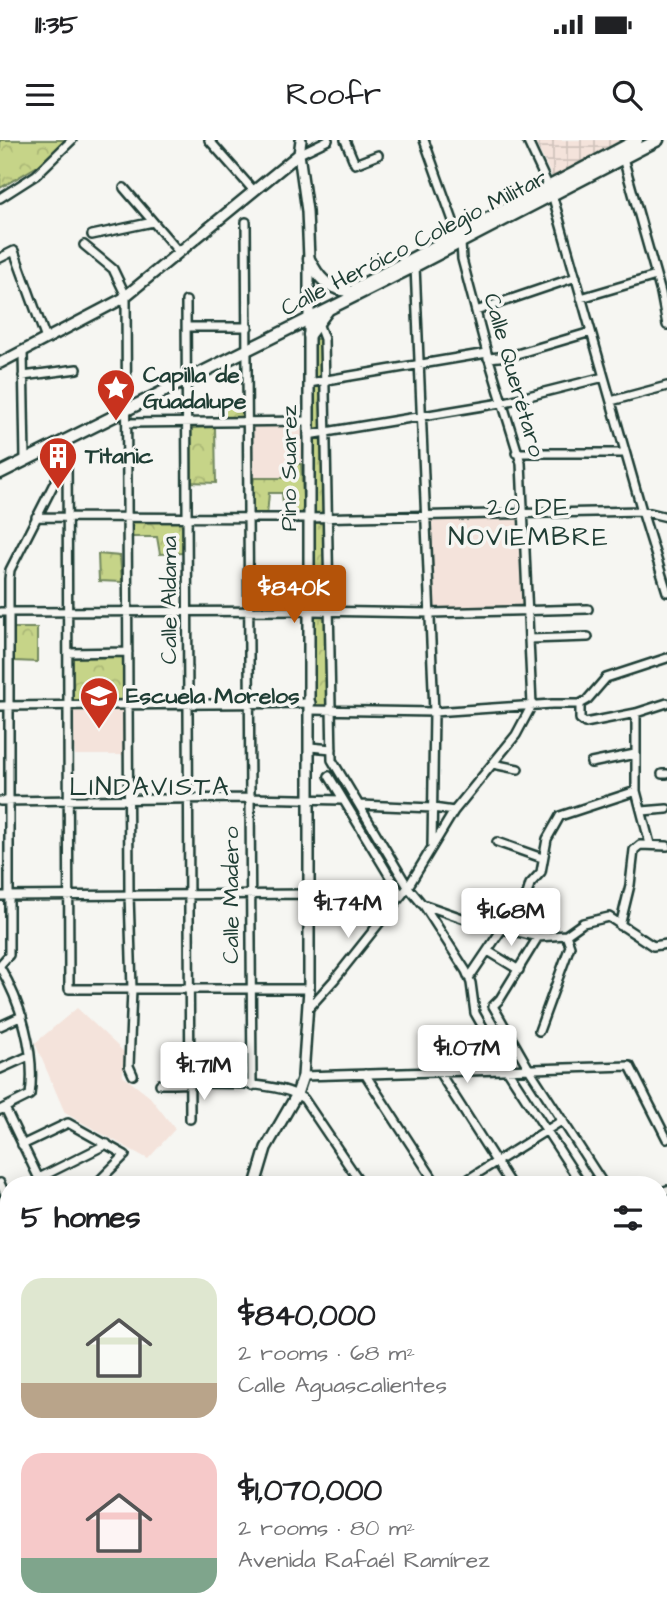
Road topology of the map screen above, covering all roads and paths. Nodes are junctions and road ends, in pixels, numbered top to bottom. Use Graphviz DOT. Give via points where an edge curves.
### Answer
graph roads {
  1 [pos="72,140"];
  2 [pos="209,140"];
  3 [pos="301,140"];
  4 [pos="328,140"];
  5 [pos="345,140"];
  6 [pos="425,140"];
  7 [pos="527,140"];
  8 [pos="658,140"];
  9 [pos="634,145"];
  10 [pos="299,154"];
  11 [pos="378,155"];
  12 [pos="622,158"];
  13 [pos="124,188"];
  14 [pos="550,190"];
  15 [pos="254,191"];
  16 [pos="0,198"];
  17 [pos="153,222"];
  18 [pos="246,222"];
  19 [pos="92,235"];
  20 [pos="458,238"];
  21 [pos="84,245"];
  22 [pos="179,252"];
  23 [pos="0,258"];
  24 [pos="309,259"];
  25 [pos="415,266"];
  26 [pos="576,276"];
  27 [pos="656,276"];
  28 [pos="355,290"];
  29 [pos="126,296"];
  30 [pos="581,298"];
  31 [pos="186,301"];
  32 [pos="476,312"];
  33 [pos="312,318"];
  34 [pos="667,325"];
  35 [pos="187,327"];
  36 [pos="248,327"];
  37 [pos="591,332"];
  38 [pos="309,335"];
  39 [pos="46,339"];
  40 [pos="247,347"];
  41 [pos="23,352"];
  42 [pos="488,356"];
  43 [pos="0,363"];
  44 [pos="420,364"];
  45 [pos="77,369"];
  46 [pos="23,376"];
  47 [pos="604,377"];
  48 [pos="188,378"];
  49 [pos="325,381"];
  50 [pos="309,383"];
  51 [pos="667,386"];
  52 [pos="611,401"];
  53 [pos="501,403"];
  54 [pos="127,409"];
  55 [pos="423,417"];
  56 [pos="308,421"];
  57 [pos="127,423"];
  58 [pos="188,423"];
  59 [pos="246,423"];
  60 [pos="326,434"];
  61 [pos="308,435"];
  62 [pos="67,439"];
  63 [pos="516,453"];
  64 [pos="625,453"];
  65 [pos="67,457"];
  66 [pos="25,460"];
  67 [pos="0,472"];
  68 [pos="642,511"];
  69 [pos="525,513"];
  70 [pos="427,515"];
  71 [pos="127,516"];
  72 [pos="189,516"];
  73 [pos="36,517"];
  74 [pos="67,517"];
  75 [pos="248,517"];
  76 [pos="667,517"];
  77 [pos="308,518"];
  78 [pos="328,518"];
  79 [pos="665,580"];
  80 [pos="667,592"];
  81 [pos="588,609"];
  82 [pos="528,610"];
  83 [pos="128,611"];
  84 [pos="187,611"];
  85 [pos="249,611"];
  86 [pos="311,611"];
  87 [pos="4,612"];
  88 [pos="330,612"];
  89 [pos="68,613"];
  90 [pos="431,613"];
  91 [pos="587,637"];
  92 [pos="529,639"];
  93 [pos="128,652"];
  94 [pos="68,653"];
  95 [pos="667,658"];
  96 [pos="667,703"];
  97 [pos="188,704"];
  98 [pos="250,704"];
  99 [pos="580,704"];
  100 [pos="532,705"];
  101 [pos="4,706"];
  102 [pos="67,706"];
  103 [pos="128,706"];
  104 [pos="311,707"];
  105 [pos="331,710"];
  106 [pos="435,712"];
  107 [pos="636,713"];
  108 [pos="310,747"];
  109 [pos="332,748"];
  110 [pos="635,754"];
  111 [pos="591,763"];
  112 [pos="493,764"];
  113 [pos="518,769"];
  114 [pos="329,776"];
  115 [pos="636,790"];
  116 [pos="250,798"];
  117 [pos="128,799"];
  118 [pos="188,799"];
  119 [pos="310,799"];
  120 [pos="69,800"];
  121 [pos="342,800"];
  122 [pos="0,801"];
  123 [pos="10,801"];
  124 [pos="360,805"];
  125 [pos="433,808"];
  126 [pos="667,809"];
  127 [pos="454,811"];
  128 [pos="642,811"];
  129 [pos="497,842"];
  130 [pos="650,845"];
  131 [pos="667,846"];
  132 [pos="432,849"];
  133 [pos="542,859"];
  134 [pos="408,887"];
  135 [pos="189,894"];
  136 [pos="250,894"];
  137 [pos="308,894"];
  138 [pos="69,895"];
  139 [pos="129,895"];
  140 [pos="4,896"];
  141 [pos="400,897"];
  142 [pos="422,904"];
  143 [pos="620,926"];
  144 [pos="502,929"];
  145 [pos="529,935"];
  146 [pos="566,935"];
  147 [pos="538,937"];
  148 [pos="667,944"];
  149 [pos="488,951"];
  150 [pos="0,966"];
  151 [pos="519,970"];
  152 [pos="469,978"];
  153 [pos="3,982"];
  154 [pos="131,989"];
  155 [pos="190,989"];
  156 [pos="250,989"];
  157 [pos="309,989"];
  158 [pos="308,1009"];
  159 [pos="22,1016"];
  160 [pos="0,1026"];
  161 [pos="539,1031"];
  162 [pos="29,1056"];
  163 [pos="0,1069"];
  164 [pos="529,1069"];
  165 [pos="508,1070"];
  166 [pos="439,1072"];
  167 [pos="365,1074"];
  168 [pos="133,1075"];
  169 [pos="303,1076"];
  170 [pos="160,1084"];
  171 [pos="190,1084"];
  172 [pos="252,1086"];
  173 [pos="297,1094"];
  174 [pos="2,1109"];
  175 [pos="190,1119"];
  176 [pos="563,1120"];
  177 [pos="546,1131"];
  178 [pos="667,1139"];
  179 [pos="107,1144"];
  180 [pos="22,1145"];
  181 [pos="496,1161"];
  182 [pos="38,1176"];
  183 [pos="50,1176"];
  184 [pos="104,1176"];
  185 [pos="258,1176"];
  186 [pos="356,1176"];
  187 [pos="431,1176"];
  188 [pos="473,1176"];
  189 [pos="505,1176"];
  190 [pos="576,1176"];
  191 [pos="598,1176"];
  1 -- 16 [label="street" via="36,175"];
  2 -- 15 [label="street"];
  3 -- 10 [label="street"];
  4 -- 10 [label="street"];
  5 -- 11 [label="street" via="355,164"];
  6 -- 20 [label="street, Calle Querétaro"];
  7 -- 14 [label="street"];
  8 -- 9 [label="main road, Calle Heróico Colegio Militar"];
  9 -- 12 [label="main road, Calle Heróico Colegio Militar"];
  9 -- 14 [label="main road, Calle Heróico Colegio Militar"];
  10 -- 15 [label="street"];
  10 -- 24 [label="street"];
  12 -- 14 [label="main road, Calle Heróico Colegio Militar"];
  12 -- 27 [label="street"];
  13 -- 17 [label="street"];
  14 -- 20 [label="main road, Calle Heróico Colegio Militar"];
  14 -- 26 [label="street"];
  15 -- 22 [label="street"];
  17 -- 19 [label="street"];
  17 -- 22 [label="street"];
  18 -- 36 [label="street, Calle Madero"];
  20 -- 25 [label="main road, Calle Heróico Colegio Militar"];
  20 -- 28 [label="main road, Calle Heróico Colegio Militar"];
  20 -- 32 [label="street, Calle Querétaro"];
  21 -- 29 [label="street" via="113,269"];
  22 -- 29 [label="street"];
  23 -- 39 [label="street" via="14,251"];
  24 -- 28 [label="main road" via="327,285"];
  24 -- 33 [label="street"];
  25 -- 28 [label="main road, Calle Heróico Colegio Militar"];
  25 -- 44 [label="street"];
  26 -- 30 [label="street"];
  26 -- 32 [label="street"];
  27 -- 30 [label="street"];
  27 -- 34 [label="street"];
  28 -- 33 [label="main road, Calle Heróico Colegio Militar"];
  28 -- 33 [label="main road, Calle Heróico Colegio Militar"];
  29 -- 39 [label="street"];
  29 -- 54 [label="street"];
  30 -- 37 [label="street"];
  31 -- 35 [label="street, Calle Aldama"];
  32 -- 42 [label="street, Calle Querétaro"];
  33 -- 38 [label="main road"];
  33 -- 40 [label="main road, Calle Heróico Colegio Militar"];
  33 -- 49 [label="street" via="324,339"];
  35 -- 36 [label="street"];
  35 -- 48 [label="street, Calle Aldama"];
  36 -- 40 [label="street, Calle Madero"];
  37 -- 42 [label="street" via="510,356"];
  37 -- 47 [label="street"];
  38 -- 50 [label="street, Pino Suarez"];
  39 -- 41 [label="street"];
  40 -- 48 [label="main road, Calle Heróico Colegio Militar"];
  40 -- 59 [label="street, Calle Madero"];
  41 -- 43 [label="street"];
  41 -- 46 [label="street"];
  42 -- 44 [label="street"];
  42 -- 53 [label="street, Calle Querétaro"];
  44 -- 49 [label="street"];
  44 -- 55 [label="street"];
  45 -- 46 [label="street"];
  46 -- 66 [label="street"];
  47 -- 52 [label="street"];
  47 -- 53 [label="street"];
  48 -- 54 [label="main road, Calle Heróico Colegio Militar"];
  48 -- 58 [label="street, Calle Aldama"];
  49 -- 50 [label="street"];
  49 -- 60 [label="street"];
  50 -- 56 [label="street, Pino Suarez"];
  51 -- 52 [label="street"];
  52 -- 64 [label="street"];
  53 -- 55 [label="street"];
  53 -- 63 [label="street, Calle Querétaro"];
  54 -- 57 [label="street"];
  54 -- 62 [label="main road, Calle Heróico Colegio Militar"];
  55 -- 60 [label="street"];
  55 -- 70 [label="street"];
  56 -- 59 [label="street"];
  56 -- 61 [label="street, Pino Suarez"];
  57 -- 58 [label="street"];
  57 -- 71 [label="street"];
  58 -- 59 [label="street"];
  58 -- 72 [label="street, Calle Aldama"];
  59 -- 75 [label="street, Calle Madero"];
  60 -- 61 [label="street"];
  60 -- 78 [label="street"];
  61 -- 77 [label="street, Pino Suarez"];
  62 -- 65 [label="street"];
  62 -- 66 [label="main road, Calle Heróico Colegio Militar"];
  63 -- 64 [label="street"];
  63 -- 69 [label="street, Calle Querétaro"];
  64 -- 68 [label="street"];
  65 -- 73 [label="street"];
  65 -- 74 [label="street"];
  66 -- 67 [label="main road, Calle Heróico Colegio Militar"];
  68 -- 69 [label="street"];
  68 -- 76 [label="street"];
  68 -- 79 [label="street"];
  69 -- 70 [label="street"];
  69 -- 82 [label="street, Calle Querétaro"];
  70 -- 78 [label="street"];
  70 -- 90 [label="street"];
  71 -- 72 [label="street"];
  71 -- 74 [label="street"];
  71 -- 83 [label="street"];
  72 -- 75 [label="street"];
  72 -- 84 [label="street, Calle Aldama"];
  73 -- 74 [label="street"];
  73 -- 87 [label="street" via="10,570"];
  74 -- 89 [label="street"];
  75 -- 77 [label="street"];
  75 -- 85 [label="street, Calle Madero"];
  77 -- 78 [label="street"];
  77 -- 86 [label="street, Pino Suarez"];
  78 -- 88 [label="street"];
  79 -- 80 [label="street"];
  81 -- 82 [label="street"];
  82 -- 90 [label="street"];
  82 -- 92 [label="street, Calle Querétaro"];
  83 -- 84 [label="street"];
  83 -- 89 [label="street"];
  83 -- 93 [label="street"];
  84 -- 85 [label="street"];
  84 -- 97 [label="street, Calle Aldama"];
  85 -- 86 [label="street"];
  85 -- 98 [label="street, Calle Madero"];
  86 -- 88 [label="street"];
  86 -- 104 [label="street, Pino Suarez"];
  87 -- 89 [label="street"];
  87 -- 101 [label="street"];
  88 -- 90 [label="street"];
  88 -- 105 [label="street"];
  89 -- 94 [label="street"];
  90 -- 106 [label="street"];
  91 -- 92 [label="street"];
  92 -- 100 [label="street, Calle Querétaro"];
  93 -- 94 [label="street"];
  93 -- 103 [label="street"];
  94 -- 102 [label="street"];
  95 -- 99 [label="street" via="606,678"];
  96 -- 107 [label="street"];
  97 -- 98 [label="street"];
  97 -- 103 [label="street"];
  97 -- 118 [label="street, Calle Aldama"];
  98 -- 104 [label="street"];
  98 -- 116 [label="street, Calle Madero"];
  99 -- 100 [label="street"];
  99 -- 107 [label="street" via="580,719 585,723"];
  100 -- 106 [label="street"];
  100 -- 112 [label="street"];
  101 -- 102 [label="street"];
  101 -- 123 [label="street"];
  102 -- 103 [label="street"];
  102 -- 120 [label="street"];
  103 -- 117 [label="street"];
  104 -- 105 [label="street"];
  104 -- 108 [label="street, Pino Suarez"];
  105 -- 106 [label="street"];
  105 -- 109 [label="street"];
  106 -- 125 [label="street"];
  107 -- 110 [label="street"];
  108 -- 109 [label="street"];
  108 -- 119 [label="street, Pino Suarez"];
  109 -- 124 [label="street" via="332,760"];
  110 -- 111 [label="street"];
  110 -- 115 [label="street"];
  112 -- 113 [label="street"];
  112 -- 127 [label="street"];
  114 -- 121 [label="street"];
  115 -- 128 [label="street"];
  115 -- 133 [label="street" via="560,816"];
  116 -- 118 [label="street"];
  116 -- 119 [label="street"];
  116 -- 136 [label="street, Calle Madero"];
  117 -- 118 [label="street"];
  117 -- 120 [label="street"];
  117 -- 139 [label="street"];
  118 -- 135 [label="street, Calle Aldama"];
  119 -- 121 [label="street"];
  119 -- 137 [label="street, Pino Suarez"];
  120 -- 123 [label="street"];
  120 -- 138 [label="street"];
  121 -- 141 [label="street"];
  122 -- 123 [label="street"];
  123 -- 140 [label="street"];
  124 -- 125 [label="street"];
  124 -- 134 [label="street"];
  125 -- 127 [label="street"];
  125 -- 132 [label="street"];
  126 -- 128 [label="street"];
  127 -- 132 [label="street"];
  128 -- 130 [label="street"];
  129 -- 133 [label="street"];
  130 -- 131 [label="street"];
  130 -- 143 [label="street" via="634,850"];
  132 -- 134 [label="street"];
  133 -- 145 [label="street" via="541,872 530,884 526,898"];
  134 -- 141 [label="street"];
  134 -- 142 [label="street"];
  135 -- 136 [label="street"];
  135 -- 139 [label="street"];
  135 -- 155 [label="street, Calle Aldama"];
  136 -- 137 [label="street"];
  136 -- 156 [label="street, Calle Madero"];
  137 -- 141 [label="street"];
  137 -- 157 [label="street, Pino Suarez"];
  138 -- 139 [label="street"];
  138 -- 140 [label="street"];
  138 -- 154 [label="street" via="69,989"];
  139 -- 154 [label="street"];
  140 -- 150 [label="street" via="9,955"];
  141 -- 158 [label="street"];
  142 -- 144 [label="street"];
  142 -- 152 [label="street"];
  143 -- 146 [label="street" via="609,917 583,923"];
  143 -- 148 [label="street" via="653,946"];
  144 -- 145 [label="street"];
  144 -- 149 [label="street"];
  145 -- 147 [label="street"];
  146 -- 147 [label="street"];
  146 -- 161 [label="street" via="570,946"];
  147 -- 151 [label="street"];
  149 -- 151 [label="street"];
  149 -- 152 [label="street"];
  150 -- 153 [label="street"];
  151 -- 164 [label="street" via="493,1006"];
  152 -- 165 [label="street" via="475,1013"];
  153 -- 159 [label="street"];
  154 -- 155 [label="street"];
  154 -- 168 [label="street" via="129,1066"];
  155 -- 156 [label="street"];
  155 -- 171 [label="street, Calle Aldama"];
  156 -- 157 [label="street"];
  156 -- 172 [label="street, Calle Madero"];
  157 -- 158 [label="street, Pino Suarez"];
  158 -- 169 [label="street, Pino Suarez"];
  159 -- 160 [label="street"];
  159 -- 162 [label="street"];
  162 -- 163 [label="street"];
  162 -- 174 [label="street" via="30,1095"];
  164 -- 165 [label="street"];
  164 -- 176 [label="street"];
  164 -- 178 [label="street" via="630,1066"];
  165 -- 166 [label="street"];
  165 -- 177 [label="street"];
  166 -- 167 [label="street"];
  166 -- 181 [label="street"];
  167 -- 169 [label="street"];
  167 -- 187 [label="street"];
  169 -- 173 [label="street, Pino Suarez"];
  170 -- 171 [label="street"];
  171 -- 172 [label="street"];
  171 -- 175 [label="street, Calle Aldama"];
  172 -- 173 [label="street" via="278,1087"];
  173 -- 185 [label="street, Pino Suarez" via="267,1148"];
  173 -- 186 [label="street"];
  174 -- 180 [label="street"];
  176 -- 177 [label="street"];
  176 -- 191 [label="street"];
  177 -- 181 [label="street"];
  177 -- 190 [label="street"];
  179 -- 180 [label="street" via="68,1124"];
  179 -- 183 [label="street"];
  179 -- 184 [label="street" via="125,1155"];
  180 -- 182 [label="street"];
  181 -- 188 [label="street"];
  181 -- 189 [label="street"];
}
